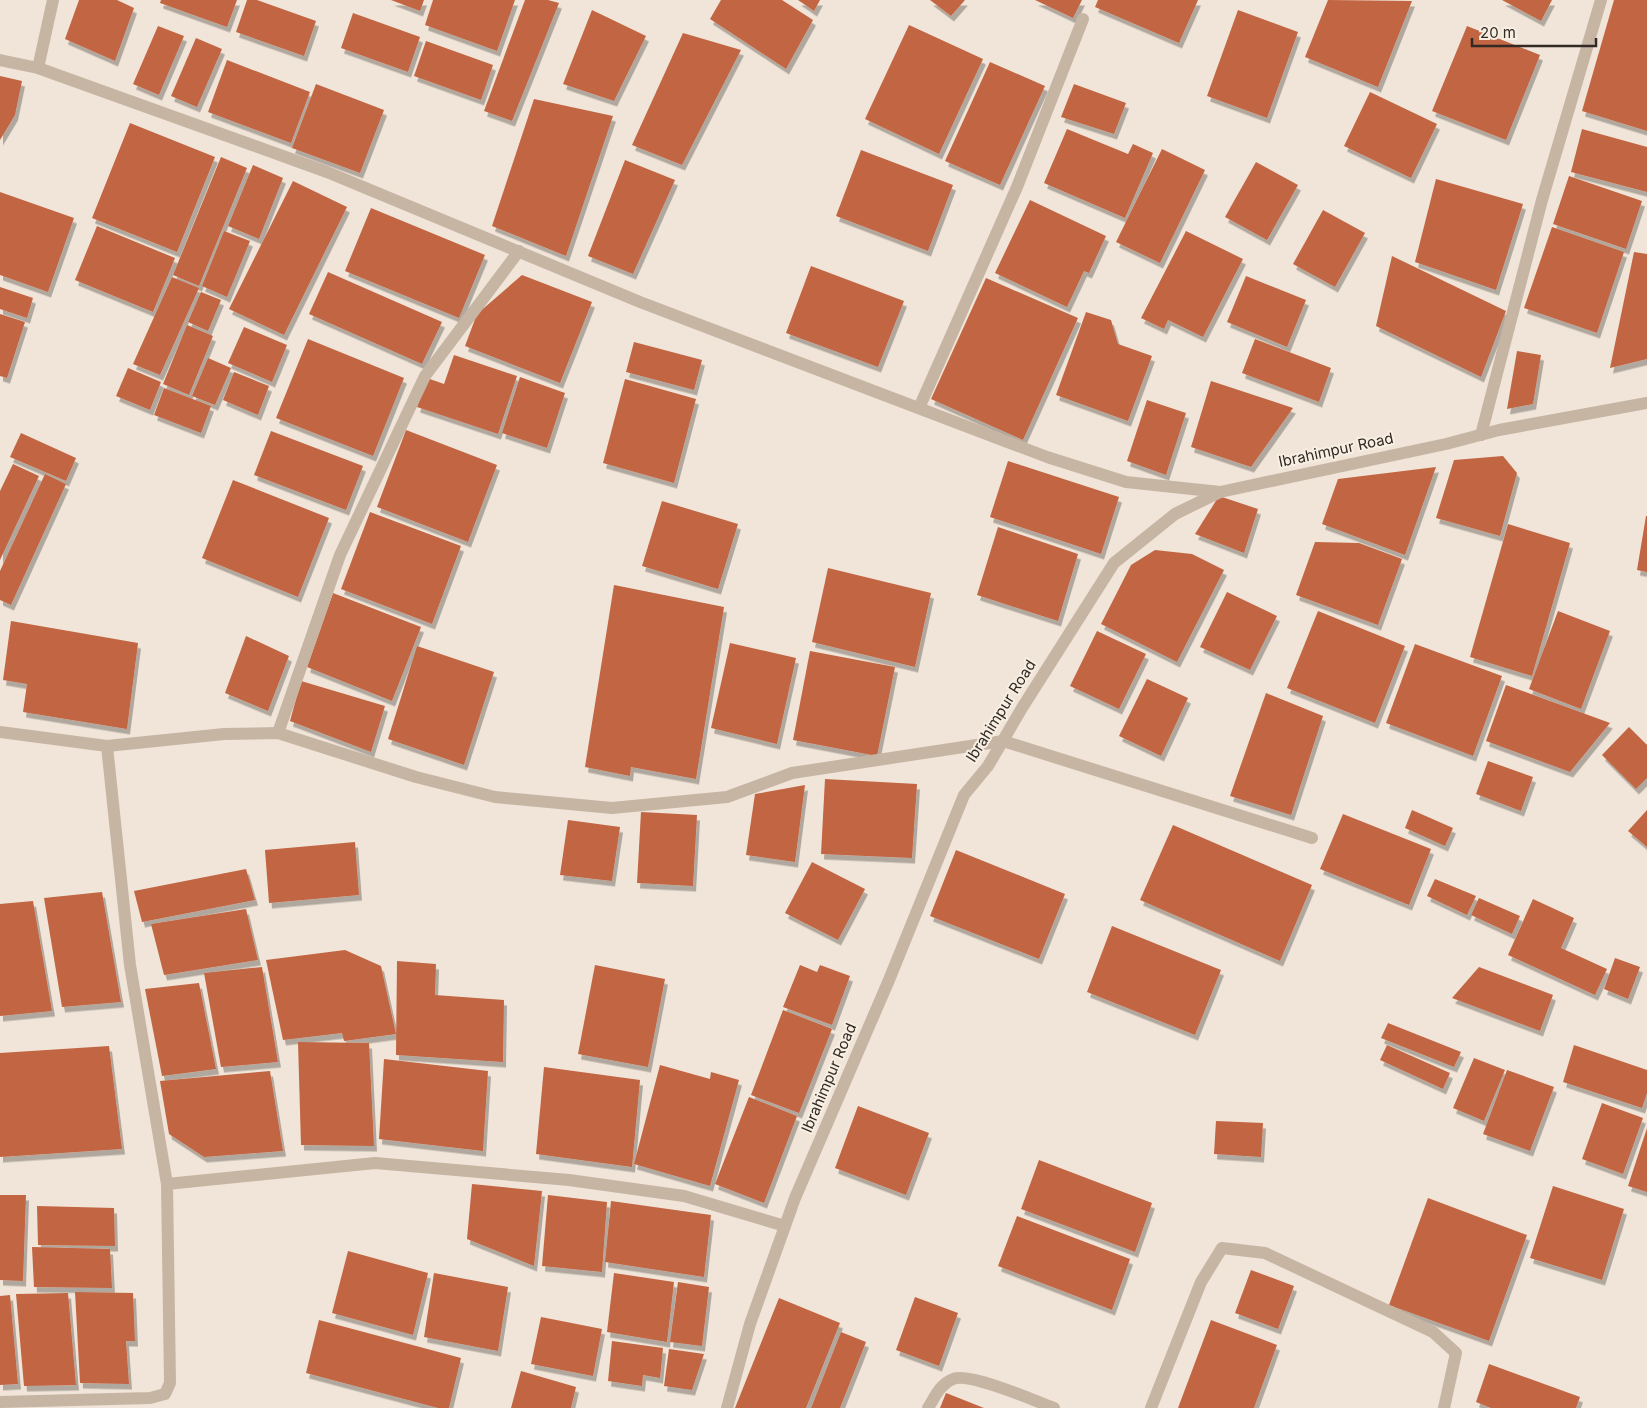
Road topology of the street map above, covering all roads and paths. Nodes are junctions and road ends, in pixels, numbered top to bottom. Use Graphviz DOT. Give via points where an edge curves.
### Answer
graph roads {
  1 [pos="53,0"];
  2 [pos="1602,0"];
  3 [pos="1083,19"];
  4 [pos="0,60"];
  5 [pos="38,68"];
  6 [pos="519,251"];
  7 [pos="1647,403"];
  8 [pos="919,408"];
  9 [pos="1481,435"];
  10 [pos="1220,492"];
  11 [pos="0,732"];
  12 [pos="278,733"];
  13 [pos="1003,740"];
  14 [pos="107,746"];
  15 [pos="1312,838"];
  16 [pos="167,1184"];
  17 [pos="785,1226"];
  18 [pos="0,1402"];
  19 [pos="727,1408"];
  20 [pos="928,1408"];
  21 [pos="1054,1408"];
  22 [pos="1151,1408"];
  23 [pos="1444,1408"];
  1 -- 5 [label="street"];
  2 -- 9 [label="street" via="1542,200"];
  3 -- 8 [label="street" via="1017,187"];
  4 -- 5 [label="street"];
  5 -- 6 [label="street" via="327,172"];
  6 -- 8 [label="street" via="649,306"];
  6 -- 12 [label="street" via="425,376 340,555"];
  7 -- 9 [label="street, Ibrahimpur Road"];
  8 -- 10 [label="street" via="1126,482"];
  9 -- 10 [label="street, Ibrahimpur Road"];
  10 -- 13 [label="street, Ibrahimpur Road" via="1175,514 1114,563"];
  11 -- 14 [label="street"];
  12 -- 13 [label="street" via="416,777 496,797 612,808 727,797 792,773"];
  12 -- 14 [label="street" via="224,734"];
  13 -- 15 [label="street"];
  13 -- 17 [label="street, Ibrahimpur Road" via="988,766 964,795"];
  14 -- 16 [label="street" via="130,964"];
  16 -- 17 [label="street" via="375,1163 569,1180 684,1196"];
  16 -- 18 [label="street" via="170,1383 165,1394 150,1398"];
  17 -- 19 [label="street, Ibrahimpur Road" via="750,1324"];
  20 -- 21 [label="street" via="941,1386 955,1378 993,1384"];
  22 -- 23 [label="street" via="1201,1282 1222,1248 1265,1253 1433,1332 1456,1353"];
}
